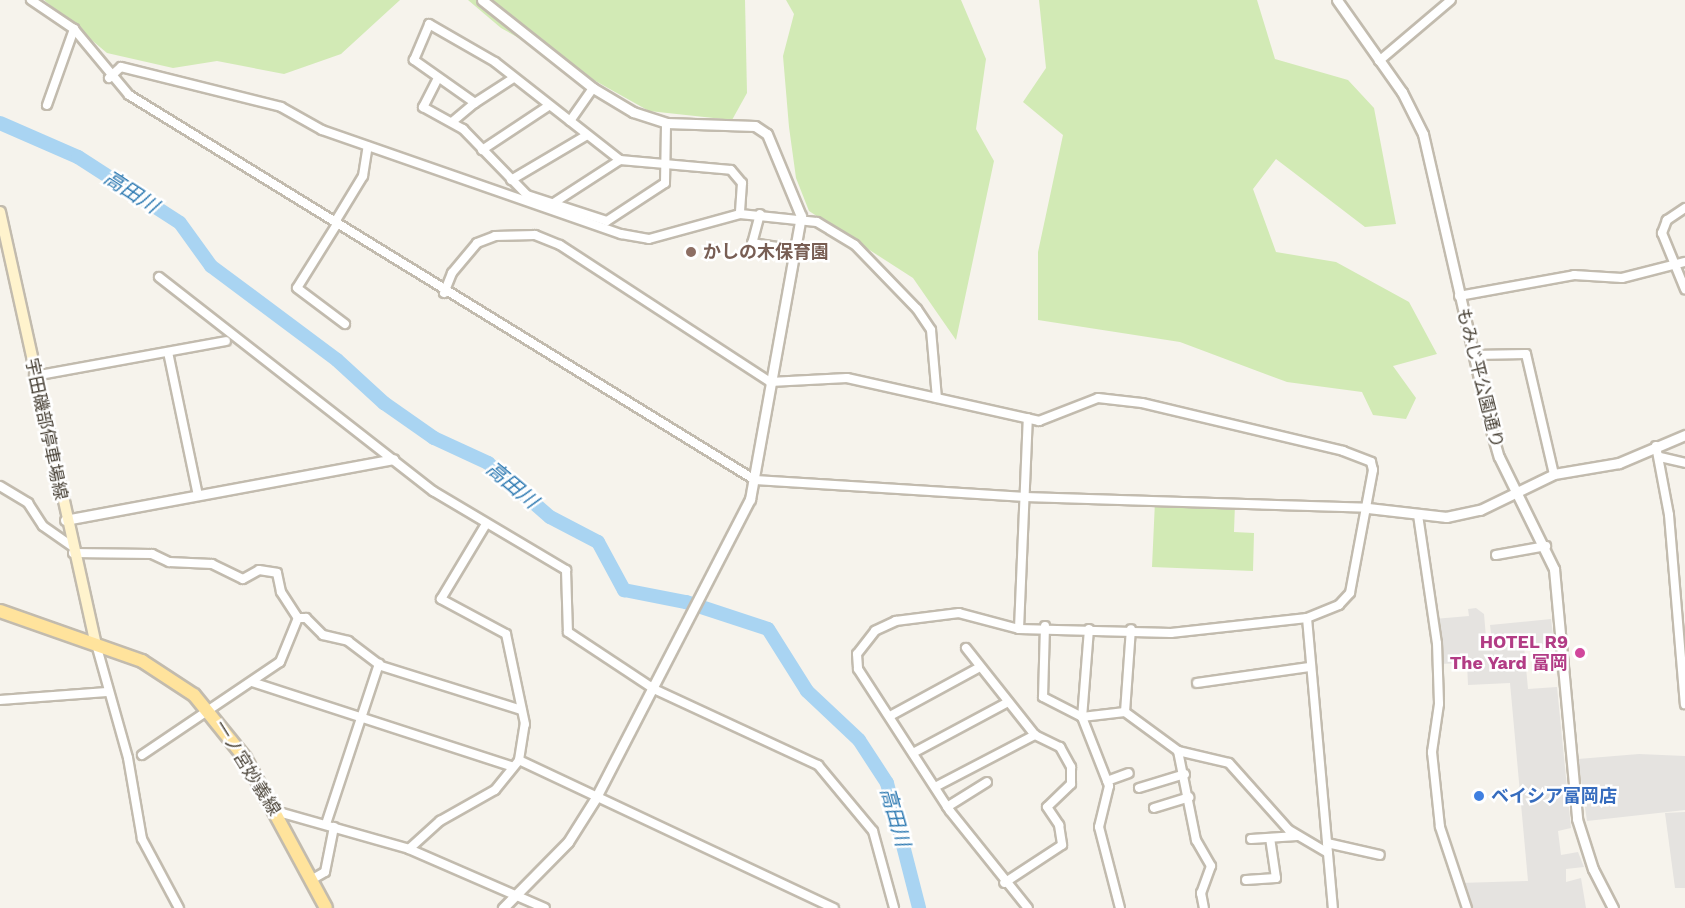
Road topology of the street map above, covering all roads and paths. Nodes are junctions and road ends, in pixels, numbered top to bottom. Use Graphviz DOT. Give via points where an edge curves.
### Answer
graph roads {
  1 [pos="31,0"];
  2 [pos="482,0"];
  3 [pos="1337,0"];
  4 [pos="1451,0"];
  5 [pos="74,29"];
  6 [pos="1378,61"];
  7 [pos="109,78"];
  8 [pos="438,78"];
  9 [pos="512,79"];
  10 [pos="593,88"];
  11 [pos="475,103"];
  12 [pos="47,105"];
  13 [pos="547,107"];
  14 [pos="570,121"];
  15 [pos="452,122"];
  16 [pos="666,123"];
  17 [pos="587,135"];
  18 [pos="368,146"];
  19 [pos="483,150"];
  20 [pos="620,160"];
  21 [pos="668,163"];
  22 [pos="511,180"];
  23 [pos="552,204"];
  24 [pos="1685,208"];
  25 [pos="0,212"];
  26 [pos="740,214"];
  27 [pos="760,214"];
  28 [pos="801,216"];
  29 [pos="336,223"];
  30 [pos="796,250"];
  31 [pos="1685,262"];
  32 [pos="1673,265"];
  33 [pos="159,277"];
  34 [pos="1685,289"];
  35 [pos="444,293"];
  36 [pos="1460,296"];
  37 [pos="345,324"];
  38 [pos="226,341"];
  39 [pos="168,352"];
  40 [pos="1474,355"];
  41 [pos="34,376"];
  42 [pos="770,382"];
  43 [pos="937,398"];
  44 [pos="1028,418"];
  45 [pos="1685,435"];
  46 [pos="1656,446"];
  47 [pos="1660,457"];
  48 [pos="393,459"];
  49 [pos="1685,463"];
  50 [pos="1554,474"];
  51 [pos="755,480"];
  52 [pos="0,486"];
  53 [pos="1517,491"];
  54 [pos="198,495"];
  55 [pos="1025,497"];
  56 [pos="1368,508"];
  57 [pos="1418,515"];
  58 [pos="65,520"];
  59 [pos="486,524"];
  60 [pos="1546,546"];
  61 [pos="72,550"];
  62 [pos="1496,555"];
  63 [pos="0,611"];
  64 [pos="298,618"];
  65 [pos="1307,618"];
  66 [pos="1045,626"];
  67 [pos="1019,629"];
  68 [pos="1089,629"];
  69 [pos="1131,630"];
  70 [pos="96,644"];
  71 [pos="966,648"];
  72 [pos="379,664"];
  73 [pos="980,667"];
  74 [pos="1309,667"];
  75 [pos="252,682"];
  76 [pos="1197,683"];
  77 [pos="654,689"];
  78 [pos="107,692"];
  79 [pos="0,700"];
  80 [pos="1008,702"];
  81 [pos="1685,704"];
  82 [pos="521,710"];
  83 [pos="210,711"];
  84 [pos="1125,712"];
  85 [pos="890,716"];
  86 [pos="1082,717"];
  87 [pos="361,718"];
  88 [pos="1035,735"];
  89 [pos="1178,750"];
  90 [pos="913,753"];
  91 [pos="142,755"];
  92 [pos="519,760"];
  93 [pos="513,767"];
  94 [pos="1129,773"];
  95 [pos="1185,774"];
  96 [pos="1107,781"];
  97 [pos="987,782"];
  98 [pos="935,787"];
  99 [pos="1139,788"];
  100 [pos="597,796"];
  101 [pos="1189,797"];
  102 [pos="947,807"];
  103 [pos="1154,808"];
  104 [pos="275,811"];
  105 [pos="330,825"];
  106 [pos="1297,836"];
  107 [pos="1270,838"];
  108 [pos="1251,839"];
  109 [pos="1327,843"];
  110 [pos="410,849"];
  111 [pos="1328,853"];
  112 [pos="1380,855"];
  113 [pos="311,880"];
  114 [pos="1246,880"];
  115 [pos="1004,883"];
  116 [pos="516,894"];
  117 [pos="179,908"];
  118 [pos="326,908"];
  119 [pos="503,908"];
  120 [pos="545,908"];
  121 [pos="834,908"];
  122 [pos="894,908"];
  123 [pos="1028,908"];
  124 [pos="1120,908"];
  125 [pos="1204,908"];
  126 [pos="1333,908"];
  127 [pos="1467,908"];
  128 [pos="1613,908"];
  1 -- 5 [label="street"];
  2 -- 10 [label="street"];
  3 -- 6 [label="street, もみじ平公園通り"];
  4 -- 6 [label="street"];
  5 -- 7 [label="street"];
  5 -- 12 [label="street"];
  6 -- 36 [label="street, もみじ平公園通り" via="1423,134"];
  7 -- 18 [label="street" via="121,67 281,107"];
  7 -- 29 [label="street"];
  8 -- 9 [label="street" via="414,60 429,24 495,62"];
  8 -- 11 [label="street"];
  8 -- 15 [label="street" via="423,107"];
  9 -- 11 [label="street"];
  9 -- 13 [label="street"];
  10 -- 14 [label="street"];
  10 -- 16 [label="street" via="633,112"];
  11 -- 15 [label="street"];
  13 -- 14 [label="street"];
  13 -- 19 [label="street"];
  14 -- 17 [label="street"];
  15 -- 19 [label="street"];
  16 -- 21 [label="street"];
  16 -- 28 [label="street" via="755,126 767,134"];
  17 -- 20 [label="street"];
  17 -- 22 [label="street"];
  18 -- 26 [label="street" via="621,234 648,239"];
  18 -- 29 [label="street" via="363,176"];
  19 -- 22 [label="street"];
  20 -- 21 [label="street"];
  20 -- 23 [label="street"];
  21 -- 23 [label="street" via="665,183 607,220"];
  21 -- 26 [label="street" via="739,175"];
  22 -- 23 [label="street" via="527,195"];
  24 -- 32 [label="street" via="1667,220 1662,232"];
  25 -- 41 [label="main road, 宇田磯部停車場線"];
  26 -- 27 [label="street"];
  27 -- 28 [label="street"];
  27 -- 30 [label="street" via="752,243"];
  28 -- 30 [label="street"];
  28 -- 43 [label="street" via="855,244 916,309 931,330"];
  29 -- 35 [label="street"];
  29 -- 37 [label="street" via="297,288"];
  30 -- 42 [label="street"];
  31 -- 32 [label="street"];
  32 -- 34 [label="street"];
  32 -- 36 [label="street" via="1622,278 1574,275 1529,280"];
  33 -- 48 [label="street"];
  35 -- 42 [label="street" via="452,273 477,243 535,235 560,245"];
  35 -- 51 [label="street"];
  36 -- 40 [label="street, もみじ平公園通り"];
  38 -- 39 [label="street"];
  39 -- 41 [label="street"];
  39 -- 54 [label="street"];
  40 -- 50 [label="street" via="1527,354"];
  40 -- 53 [label="street, もみじ平公園通り" via="1499,457"];
  41 -- 58 [label="main road, 宇田磯部停車場線"];
  42 -- 43 [label="street" via="847,378"];
  42 -- 51 [label="street"];
  43 -- 44 [label="street"];
  44 -- 55 [label="street"];
  44 -- 56 [label="street" via="1039,420 1098,398 1314,441 1371,462"];
  45 -- 46 [label="street"];
  46 -- 47 [label="street"];
  46 -- 50 [label="street" via="1619,464"];
  47 -- 49 [label="street"];
  47 -- 81 [label="street"];
  48 -- 54 [label="street"];
  48 -- 59 [label="street"];
  50 -- 53 [label="street"];
  51 -- 55 [label="street"];
  51 -- 77 [label="street"];
  52 -- 61 [label="street" via="28,503 44,526"];
  53 -- 57 [label="street" via="1480,510"];
  53 -- 60 [label="street, もみじ平公園通り"];
  54 -- 58 [label="street"];
  55 -- 56 [label="street"];
  55 -- 67 [label="street"];
  56 -- 57 [label="street"];
  56 -- 65 [label="street" via="1350,593 1339,605"];
  57 -- 127 [label="street" via="1437,643 1439,704 1432,752 1438,807"];
  58 -- 61 [label="main road, 宇田磯部停車場線"];
  59 -- 77 [label="street" via="566,570 568,632"];
  59 -- 82 [label="street" via="441,599 506,634"];
  60 -- 62 [label="street"];
  60 -- 128 [label="street, もみじ平公園通り" via="1558,588 1577,819 1593,869"];
  61 -- 64 [label="street" via="152,554 169,562 212,564 243,579 259,570 277,573 281,592"];
  61 -- 70 [label="main road, 宇田磯部停車場線"];
  63 -- 70 [label="main road, 一ノ宮妙義線"];
  64 -- 72 [label="street" via="306,618 323,634 348,641"];
  64 -- 75 [label="street" via="280,662"];
  65 -- 69 [label="street" via="1171,633"];
  65 -- 74 [label="street"];
  66 -- 67 [label="street"];
  66 -- 68 [label="street"];
  66 -- 86 [label="street" via="1043,698"];
  67 -- 85 [label="street" via="959,613 896,621 875,631 857,654 858,669"];
  68 -- 69 [label="street"];
  68 -- 86 [label="street"];
  69 -- 84 [label="street"];
  70 -- 78 [label="street"];
  70 -- 83 [label="main road, 一ノ宮妙義線" via="157,668"];
  71 -- 73 [label="street"];
  72 -- 82 [label="street"];
  72 -- 87 [label="street"];
  73 -- 80 [label="street"];
  73 -- 85 [label="street"];
  74 -- 76 [label="street"];
  74 -- 109 [label="street"];
  75 -- 83 [label="street"];
  75 -- 87 [label="street"];
  77 -- 100 [label="street"];
  77 -- 122 [label="street" via="818,765 873,831"];
  78 -- 79 [label="street"];
  78 -- 117 [label="street" via="128,758 142,839"];
  80 -- 88 [label="street"];
  80 -- 90 [label="street"];
  82 -- 92 [label="street"];
  83 -- 91 [label="street"];
  83 -- 104 [label="main road, 一ノ宮妙義線"];
  84 -- 86 [label="street"];
  84 -- 89 [label="street"];
  85 -- 90 [label="street"];
  86 -- 96 [label="street"];
  87 -- 93 [label="street"];
  87 -- 105 [label="street"];
  88 -- 98 [label="street"];
  88 -- 115 [label="street" via="1060,747 1071,767 1071,784 1047,807 1059,825 1062,845"];
  89 -- 95 [label="street"];
  89 -- 106 [label="street" via="1229,763"];
  90 -- 98 [label="street"];
  92 -- 93 [label="street"];
  92 -- 100 [label="street"];
  93 -- 110 [label="street" via="495,790 440,821"];
  94 -- 96 [label="street"];
  95 -- 99 [label="street"];
  95 -- 101 [label="street"];
  96 -- 124 [label="street" via="1099,827"];
  97 -- 102 [label="street"];
  98 -- 102 [label="street"];
  100 -- 116 [label="street" via="568,842"];
  100 -- 121 [label="street"];
  101 -- 103 [label="street"];
  101 -- 125 [label="street" via="1198,847 1212,866 1201,893"];
  102 -- 115 [label="street"];
  104 -- 105 [label="street"];
  104 -- 113 [label="main road, 一ノ宮妙義線"];
  105 -- 110 [label="street"];
  105 -- 113 [label="street" via="325,872"];
  106 -- 107 [label="street"];
  106 -- 111 [label="street"];
  107 -- 108 [label="street"];
  107 -- 114 [label="street" via="1276,878"];
  109 -- 111 [label="street"];
  109 -- 112 [label="street"];
  110 -- 116 [label="street"];
  111 -- 126 [label="street"];
  113 -- 118 [label="main road, 一ノ宮妙義線"];
  115 -- 123 [label="street"];
  116 -- 119 [label="street"];
  116 -- 120 [label="street"];
}
